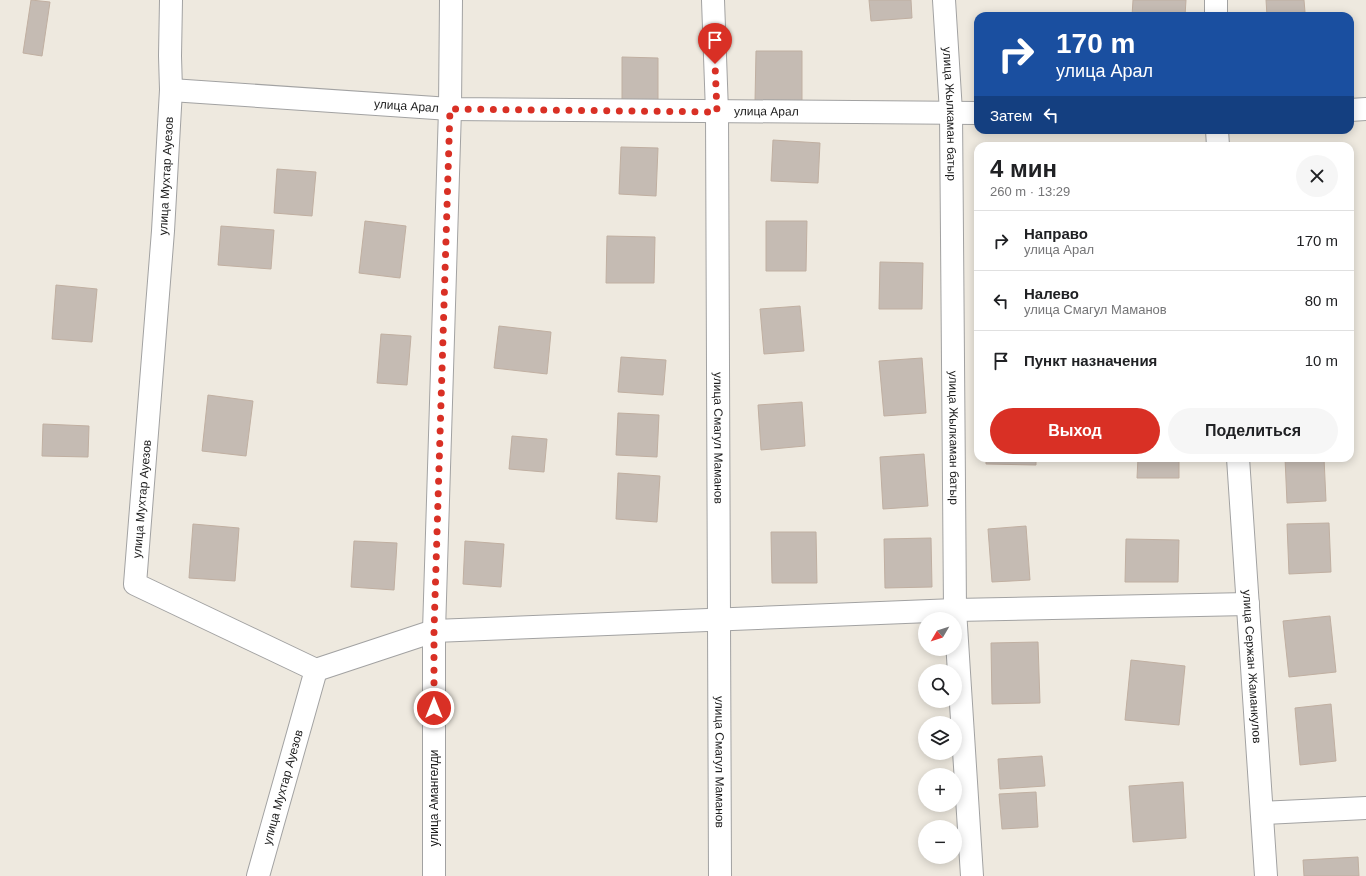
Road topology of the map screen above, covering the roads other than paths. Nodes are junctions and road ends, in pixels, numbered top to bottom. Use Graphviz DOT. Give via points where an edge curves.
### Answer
graph roads {
  1 [pos="172,0"];
  2 [pos="451,0"];
  3 [pos="713,0"];
  4 [pos="944,0"];
  5 [pos="1216,0"];
  6 [pos="1216,12"];
  7 [pos="171,90"];
  8 [pos="450,109"];
  9 [pos="1366,109"];
  10 [pos="1354,110"];
  11 [pos="717,112"];
  12 [pos="951,112"];
  13 [pos="974,113"];
  14 [pos="1238,462"];
  15 [pos="1248,604"];
  16 [pos="955,610"];
  17 [pos="719,619"];
  18 [pos="434,631"];
  19 [pos="316,670"];
  20 [pos="1366,808"];
  21 [pos="1262,813"];
  22 [pos="258,876"];
  23 [pos="434,876"];
  24 [pos="720,876"];
  25 [pos="972,876"];
  26 [pos="1266,876"];
  1 -- 7 [label="street, улица Мухтар Ауезов"];
  2 -- 8 [label="street, улица Амангелди"];
  3 -- 11 [label="street, улица Смагул Маманов"];
  4 -- 12 [label="street, улица Жылкаман батыр"];
  5 -- 6 [label="street"];
  7 -- 8 [label="street, улица Арал"];
  7 -- 19 [label="street, улица Мухтар Ауезов" via="163,231 135,584"];
  8 -- 11 [label="street, улица Арал"];
  8 -- 18 [label="street, улица Амангелди"];
  9 -- 10 [label="street"];
  11 -- 12 [label="street, улица Арал"];
  11 -- 17 [label="street, улица Смагул Маманов"];
  12 -- 13 [label="street, улица Арал"];
  12 -- 16 [label="street, улица Жылкаман батыр"];
  14 -- 15 [label="street, улица Сержан Жаманкулов"];
  15 -- 16 [label="street"];
  15 -- 21 [label="street, улица Сержан Жаманкулов"];
  16 -- 17 [label="street"];
  16 -- 25 [label="street, улица Жылкаман батыр"];
  17 -- 18 [label="street"];
  17 -- 24 [label="street, улица Смагул Маманов"];
  18 -- 19 [label="street"];
  18 -- 23 [label="street, улица Амангелди"];
  19 -- 22 [label="street, улица Мухтар Ауезов"];
  20 -- 21 [label="street"];
  21 -- 26 [label="street, улица Сержан Жаманкулов"];
}
